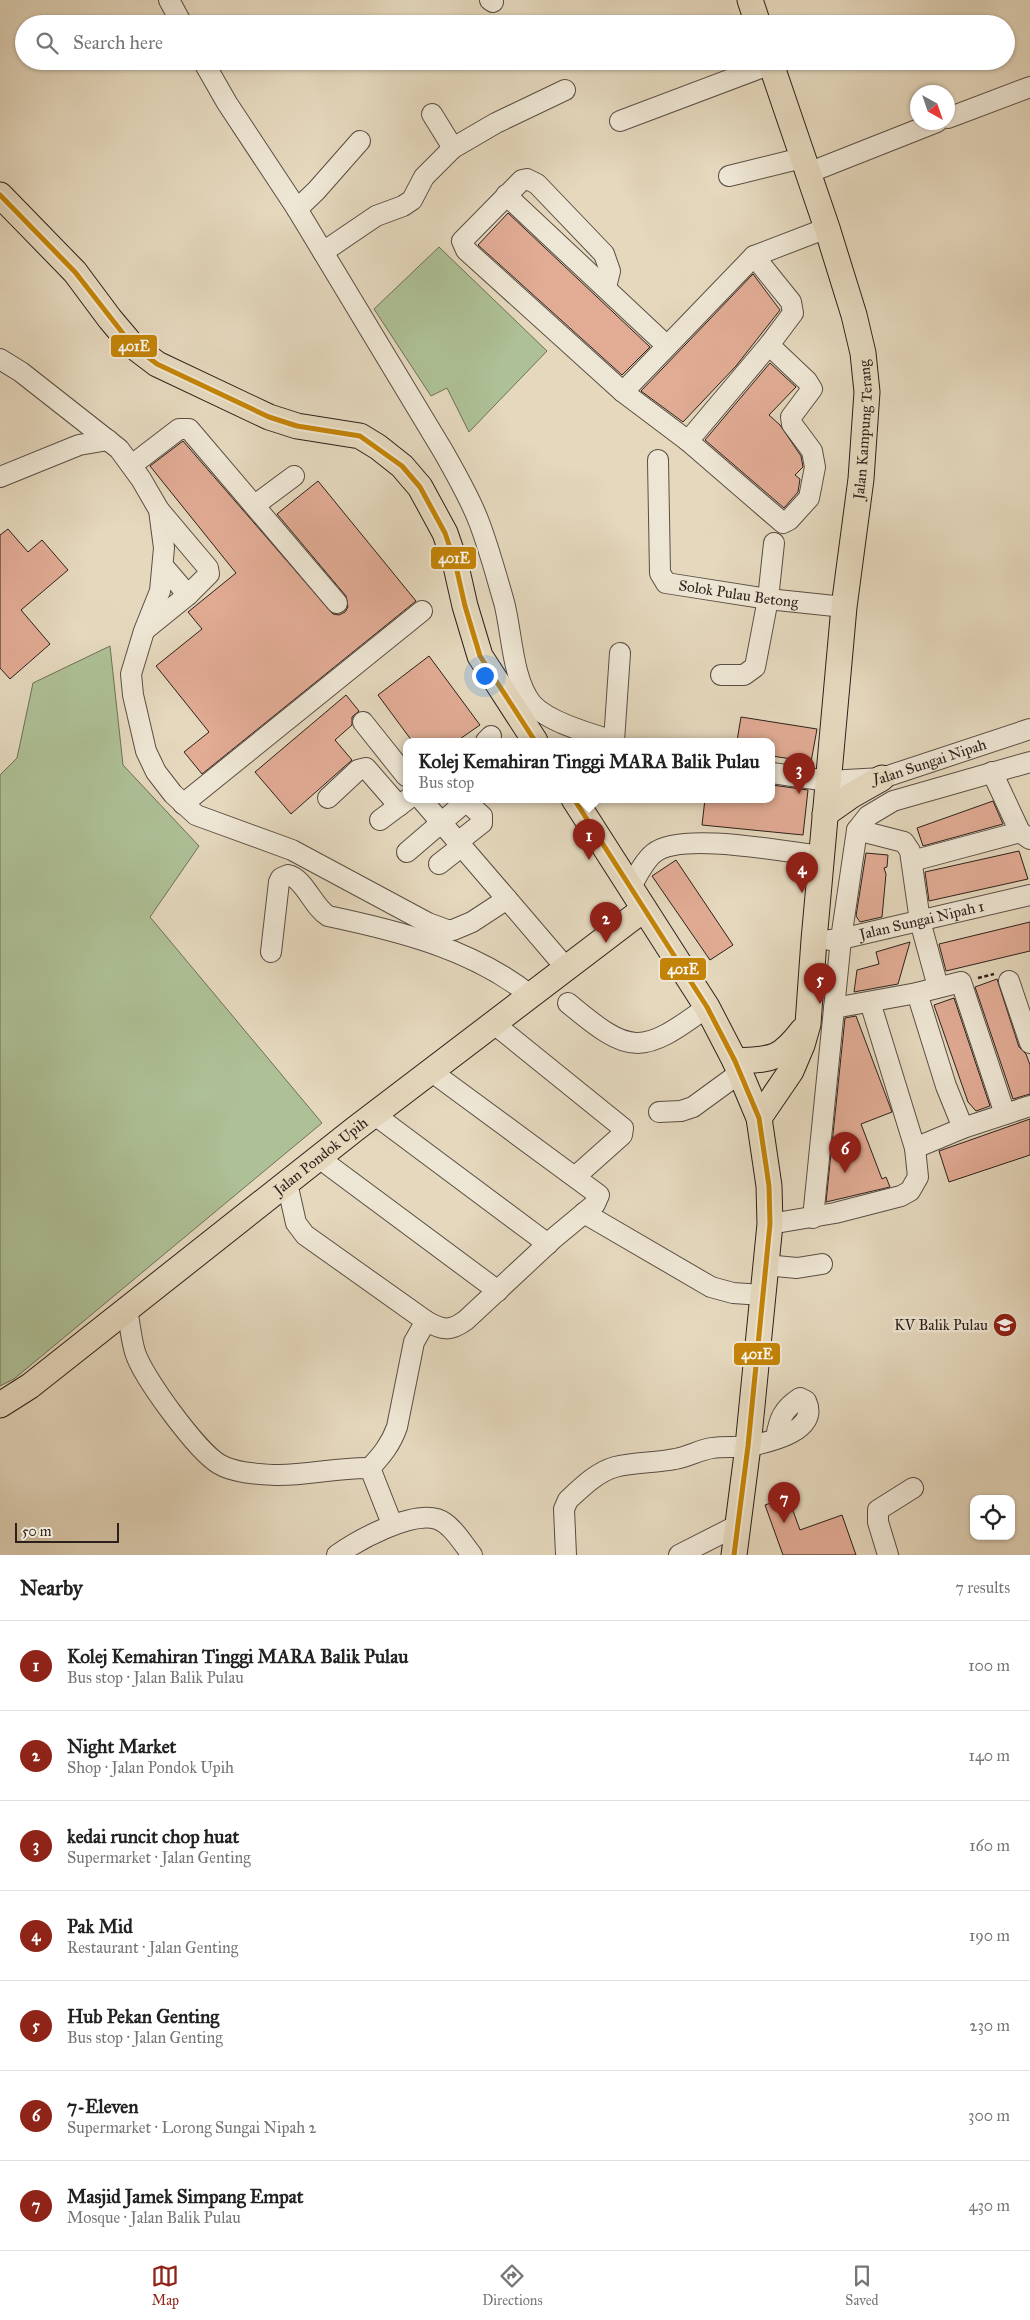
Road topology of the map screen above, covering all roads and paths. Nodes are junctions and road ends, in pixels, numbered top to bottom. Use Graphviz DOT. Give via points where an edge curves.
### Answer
graph roads {
  1 [pos="169,0"];
  2 [pos="750,0"];
  3 [pos="177,15"];
  4 [pos="755,15"];
  5 [pos="209,70"];
  6 [pos="753,70"];
  7 [pos="773,70"];
  8 [pos="1030,87"];
  9 [pos="566,90"];
  10 [pos="432,114"];
  11 [pos="955,115"];
  12 [pos="620,121"];
  13 [pos="913,130"];
  14 [pos="360,142"];
  15 [pos="453,148"];
  16 [pos="805,166"];
  17 [pos="728,176"];
  18 [pos="0,194"];
  19 [pos="506,195"];
  20 [pos="297,209"];
  21 [pos="827,228"];
  22 [pos="323,252"];
  23 [pos="754,256"];
  24 [pos="606,287"];
  25 [pos="769,345"];
  26 [pos="667,346"];
  27 [pos="0,359"];
  28 [pos="623,392"];
  29 [pos="108,440"];
  30 [pos="688,441"];
  31 [pos="658,460"];
  32 [pos="132,465"];
  33 [pos="294,476"];
  34 [pos="0,477"];
  35 [pos="255,505"];
  36 [pos="159,510"];
  37 [pos="774,543"];
  38 [pos="164,566"];
  39 [pos="188,596"];
  40 [pos="768,599"];
  41 [pos="337,603"];
  42 [pos="844,607"];
  43 [pos="422,611"];
  44 [pos="144,631"];
  45 [pos="620,653"];
  46 [pos="722,675"];
  47 [pos="363,722"];
  48 [pos="1030,729"];
  49 [pos="533,738"];
  50 [pos="606,738"];
  51 [pos="614,738"];
  52 [pos="1030,762"];
  53 [pos="403,772"];
  54 [pos="992,772"];
  55 [pos="775,773"];
  56 [pos="882,778"];
  57 [pos="828,781"];
  58 [pos="328,798"];
  59 [pos="403,802"];
  60 [pos="424,803"];
  61 [pos="580,803"];
  62 [pos="183,804"];
  63 [pos="825,814"];
  64 [pos="380,820"];
  65 [pos="441,822"];
  66 [pos="857,830"];
  67 [pos="1025,836"];
  68 [pos="460,844"];
  69 [pos="407,852"];
  70 [pos="821,856"];
  71 [pos="912,861"];
  72 [pos="439,864"];
  73 [pos="630,887"];
  74 [pos="1030,895"];
  75 [pos="507,899"];
  76 [pos="644,909"];
  77 [pos="920,921"];
  78 [pos="841,939"];
  79 [pos="814,940"];
  80 [pos="271,952"];
  81 [pos="566,968"];
  82 [pos="1009,981"];
  83 [pos="962,982"];
  84 [pos="938,987"];
  85 [pos="917,993"];
  86 [pos="530,995"];
  87 [pos="870,1002"];
  88 [pos="568,1003"];
  89 [pos="707,1007"];
  90 [pos="834,1008"];
  91 [pos="1025,1013"];
  92 [pos="493,1023"];
  93 [pos="808,1024"];
  94 [pos="1030,1043"];
  95 [pos="738,1066"];
  96 [pos="432,1072"];
  97 [pos="1030,1106"];
  98 [pos="659,1112"];
  99 [pos="1005,1114"];
  100 [pos="375,1115"];
  101 [pos="759,1118"];
  102 [pos="963,1128"];
  103 [pos="915,1148"];
  104 [pos="318,1158"];
  105 [pos="576,1176"];
  106 [pos="287,1183"];
  107 [pos="584,1213"];
  108 [pos="813,1218"];
  109 [pos="770,1224"];
  110 [pos="548,1244"];
  111 [pos="822,1264"];
  112 [pos="766,1265"];
  113 [pos="498,1291"];
  114 [pos="762,1295"];
  115 [pos="127,1310"];
  116 [pos="426,1321"];
  117 [pos="0,1405"];
  118 [pos="776,1438"];
  119 [pos="748,1446"];
  120 [pos="370,1468"];
  121 [pos="913,1488"];
  122 [pos="392,1524"];
  123 [pos="738,1525"];
  124 [pos="337,1555"];
  125 [pos="472,1555"];
  126 [pos="566,1555"];
  127 [pos="679,1555"];
  128 [pos="734,1555"];
  129 [pos="888,1555"];
  1 -- 3 [label="street"];
  2 -- 4 [label="main road"];
  5 -- 20 [label="street"];
  6 -- 12 [label="street"];
  7 -- 16 [label="main road, Jalan Kampung Terang"];
  8 -- 11 [label="street"];
  9 -- 15 [label="street" via="496,123"];
  10 -- 15 [label="street"];
  13 -- 16 [label="street"];
  14 -- 20 [label="street"];
  15 -- 22 [label="street" via="424,177 412,200 376,216"];
  16 -- 17 [label="street"];
  16 -- 21 [label="main road, Jalan Kampung Terang"];
  18 -- 49 [label="main road" via="75,272 132,345 157,364 269,417 297,426 360,436 402,466 420,487 444,533 480,656"];
  19 -- 24 [label="street"];
  19 -- 24 [label="street" via="522,180 537,184 604,254 610,271"];
  19 -- 28 [label="street" via="462,241 463,246"];
  20 -- 22 [label="street"];
  21 -- 23 [label="street"];
  21 -- 42 [label="main road, Jalan Kampung Terang" via="854,315 867,392 861,479"];
  22 -- 50 [label="street" via="444,451 478,521 504,605 522,684 532,703 540,711 566,724"];
  23 -- 25 [label="street" via="793,306 791,317"];
  23 -- 26 [label="street"];
  24 -- 26 [label="street"];
  25 -- 30 [label="street"];
  25 -- 30 [label="street" via="808,381 812,389 791,417 792,424 814,456 809,498 786,522 780,522"];
  26 -- 28 [label="street"];
  27 -- 29 [label="street"];
  28 -- 30 [label="street"];
  29 -- 32 [label="street"];
  29 -- 34 [label="street" via="80,445"];
  31 -- 40 [label="street, Solok Pulau Betong" via="660,573 666,583"];
  32 -- 35 [label="street" via="179,429 189,429"];
  32 -- 36 [label="street"];
  33 -- 35 [label="street"];
  35 -- 41 [label="street"];
  36 -- 38 [label="street"];
  36 -- 39 [label="street" via="208,568 207,578"];
  37 -- 40 [label="street"];
  38 -- 39 [label="street"];
  38 -- 44 [label="street" via="160,591"];
  39 -- 44 [label="street"];
  40 -- 42 [label="street, Solok Pulau Betong"];
  40 -- 46 [label="street" via="755,667 744,675"];
  42 -- 57 [label="main road, Jalan Kampung Terang"];
  43 -- 62 [label="street"];
  44 -- 62 [label="street" via="131,674 138,721 156,772"];
  45 -- 51 [label="street"];
  47 -- 53 [label="street"];
  48 -- 56 [label="street, Jalan Sungai Nipah"];
  52 -- 54 [label="street"];
  54 -- 66 [label="street" via="893,801 868,816"];
  54 -- 67 [label="street"];
  55 -- 57 [label="street, Jalan Sungai Nipah"];
  56 -- 57 [label="street, Jalan Sungai Nipah"];
  56 -- 63 [label="main road"];
  57 -- 63 [label="main road, Jalan Kampung Terang"];
  58 -- 59 [label="street" via="358,770 366,768"];
  59 -- 64 [label="street"];
  60 -- 65 [label="street"];
  61 -- 73 [label="main road"];
  62 -- 75 [label="street" via="196,815 292,850 447,930 462,927"];
  63 -- 70 [label="main road, Jalan Kampung Terang"];
  65 -- 68 [label="street"];
  65 -- 68 [label="street" via="466,804 472,805 482,816 480,825"];
  65 -- 69 [label="street"];
  66 -- 71 [label="street" via="904,842"];
  66 -- 78 [label="street"];
  67 -- 71 [label="street"];
  68 -- 72 [label="street"];
  68 -- 75 [label="street"];
  70 -- 73 [label="street" via="701,842 676,844 654,853"];
  70 -- 79 [label="main road, Jalan Kampung Terang"];
  71 -- 77 [label="street"];
  73 -- 76 [label="main road"];
  74 -- 77 [label="street, Jalan Sungai Nipah 1"];
  75 -- 81 [label="street"];
  76 -- 81 [label="main road, Jalan Pondok Upih"];
  76 -- 89 [label="main road"];
  77 -- 78 [label="street, Jalan Sungai Nipah 1"];
  77 -- 84 [label="street"];
  78 -- 79 [label="street, Jalan Sungai Nipah 1"];
  78 -- 90 [label="street"];
  79 -- 93 [label="main road, Jalan Kampung Terang"];
  80 -- 86 [label="street" via="279,882 288,874 297,878 328,916 405,934 450,950 498,973"];
  81 -- 86 [label="main road, Jalan Pondok Upih"];
  82 -- 83 [label="path" via="1002,974 995,974"];
  82 -- 91 [label="street"];
  83 -- 84 [label="street"];
  83 -- 99 [label="street"];
  84 -- 85 [label="street"];
  85 -- 87 [label="street"];
  85 -- 102 [label="street" via="946,1086"];
  86 -- 92 [label="main road, Jalan Pondok Upih"];
  87 -- 90 [label="street"];
  87 -- 103 [label="street"];
  88 -- 89 [label="street" via="603,1031 628,1043 648,1042 668,1035"];
  89 -- 95 [label="main road"];
  90 -- 108 [label="street"];
  91 -- 94 [label="street"];
  92 -- 96 [label="main road, Jalan Pondok Upih"];
  92 -- 105 [label="street" via="623,1128 622,1135"];
  93 -- 95 [label="main road" via="782,1054"];
  93 -- 101 [label="main road, Jalan Kampung Terang" via="794,1065"];
  95 -- 98 [label="street" via="693,1107"];
  95 -- 101 [label="main road"];
  96 -- 100 [label="main road, Jalan Pondok Upih"];
  96 -- 105 [label="street"];
  97 -- 99 [label="street"];
  99 -- 102 [label="street"];
  100 -- 104 [label="main road, Jalan Pondok Upih"];
  100 -- 110 [label="street"];
  101 -- 109 [label="main road" via="769,1186"];
  102 -- 103 [label="street"];
  103 -- 108 [label="street" via="918,1177 910,1191"];
  104 -- 106 [label="main road, Jalan Pondok Upih"];
  104 -- 113 [label="street"];
  105 -- 107 [label="street" via="599,1195 595,1204"];
  106 -- 115 [label="main road, Jalan Pondok Upih"];
  106 -- 116 [label="street" via="296,1222 305,1235"];
  107 -- 110 [label="street"];
  107 -- 114 [label="street" via="711,1288 733,1294"];
  108 -- 109 [label="street"];
  109 -- 112 [label="main road"];
  110 -- 113 [label="street"];
  111 -- 112 [label="street" via="797,1268"];
  112 -- 114 [label="main road"];
  113 -- 116 [label="street" via="456,1327 445,1330"];
  114 -- 119 [label="main road"];
  115 -- 117 [label="main road, Jalan Pondok Upih" via="30,1386"];
  115 -- 120 [label="street" via="134,1352 140,1363 177,1420 220,1465 277,1475"];
  116 -- 120 [label="street" via="414,1342 393,1439"];
  118 -- 119 [label="street"];
  119 -- 123 [label="main road"];
  119 -- 126 [label="street" via="714,1448 676,1459 616,1467 601,1473 566,1504"];
  120 -- 122 [label="street"];
  121 -- 129 [label="street" via="878,1510 878,1522"];
  122 -- 124 [label="street"];
  122 -- 125 [label="street" via="438,1519 451,1529"];
  123 -- 127 [label="street"];
  123 -- 128 [label="main road"];
}
